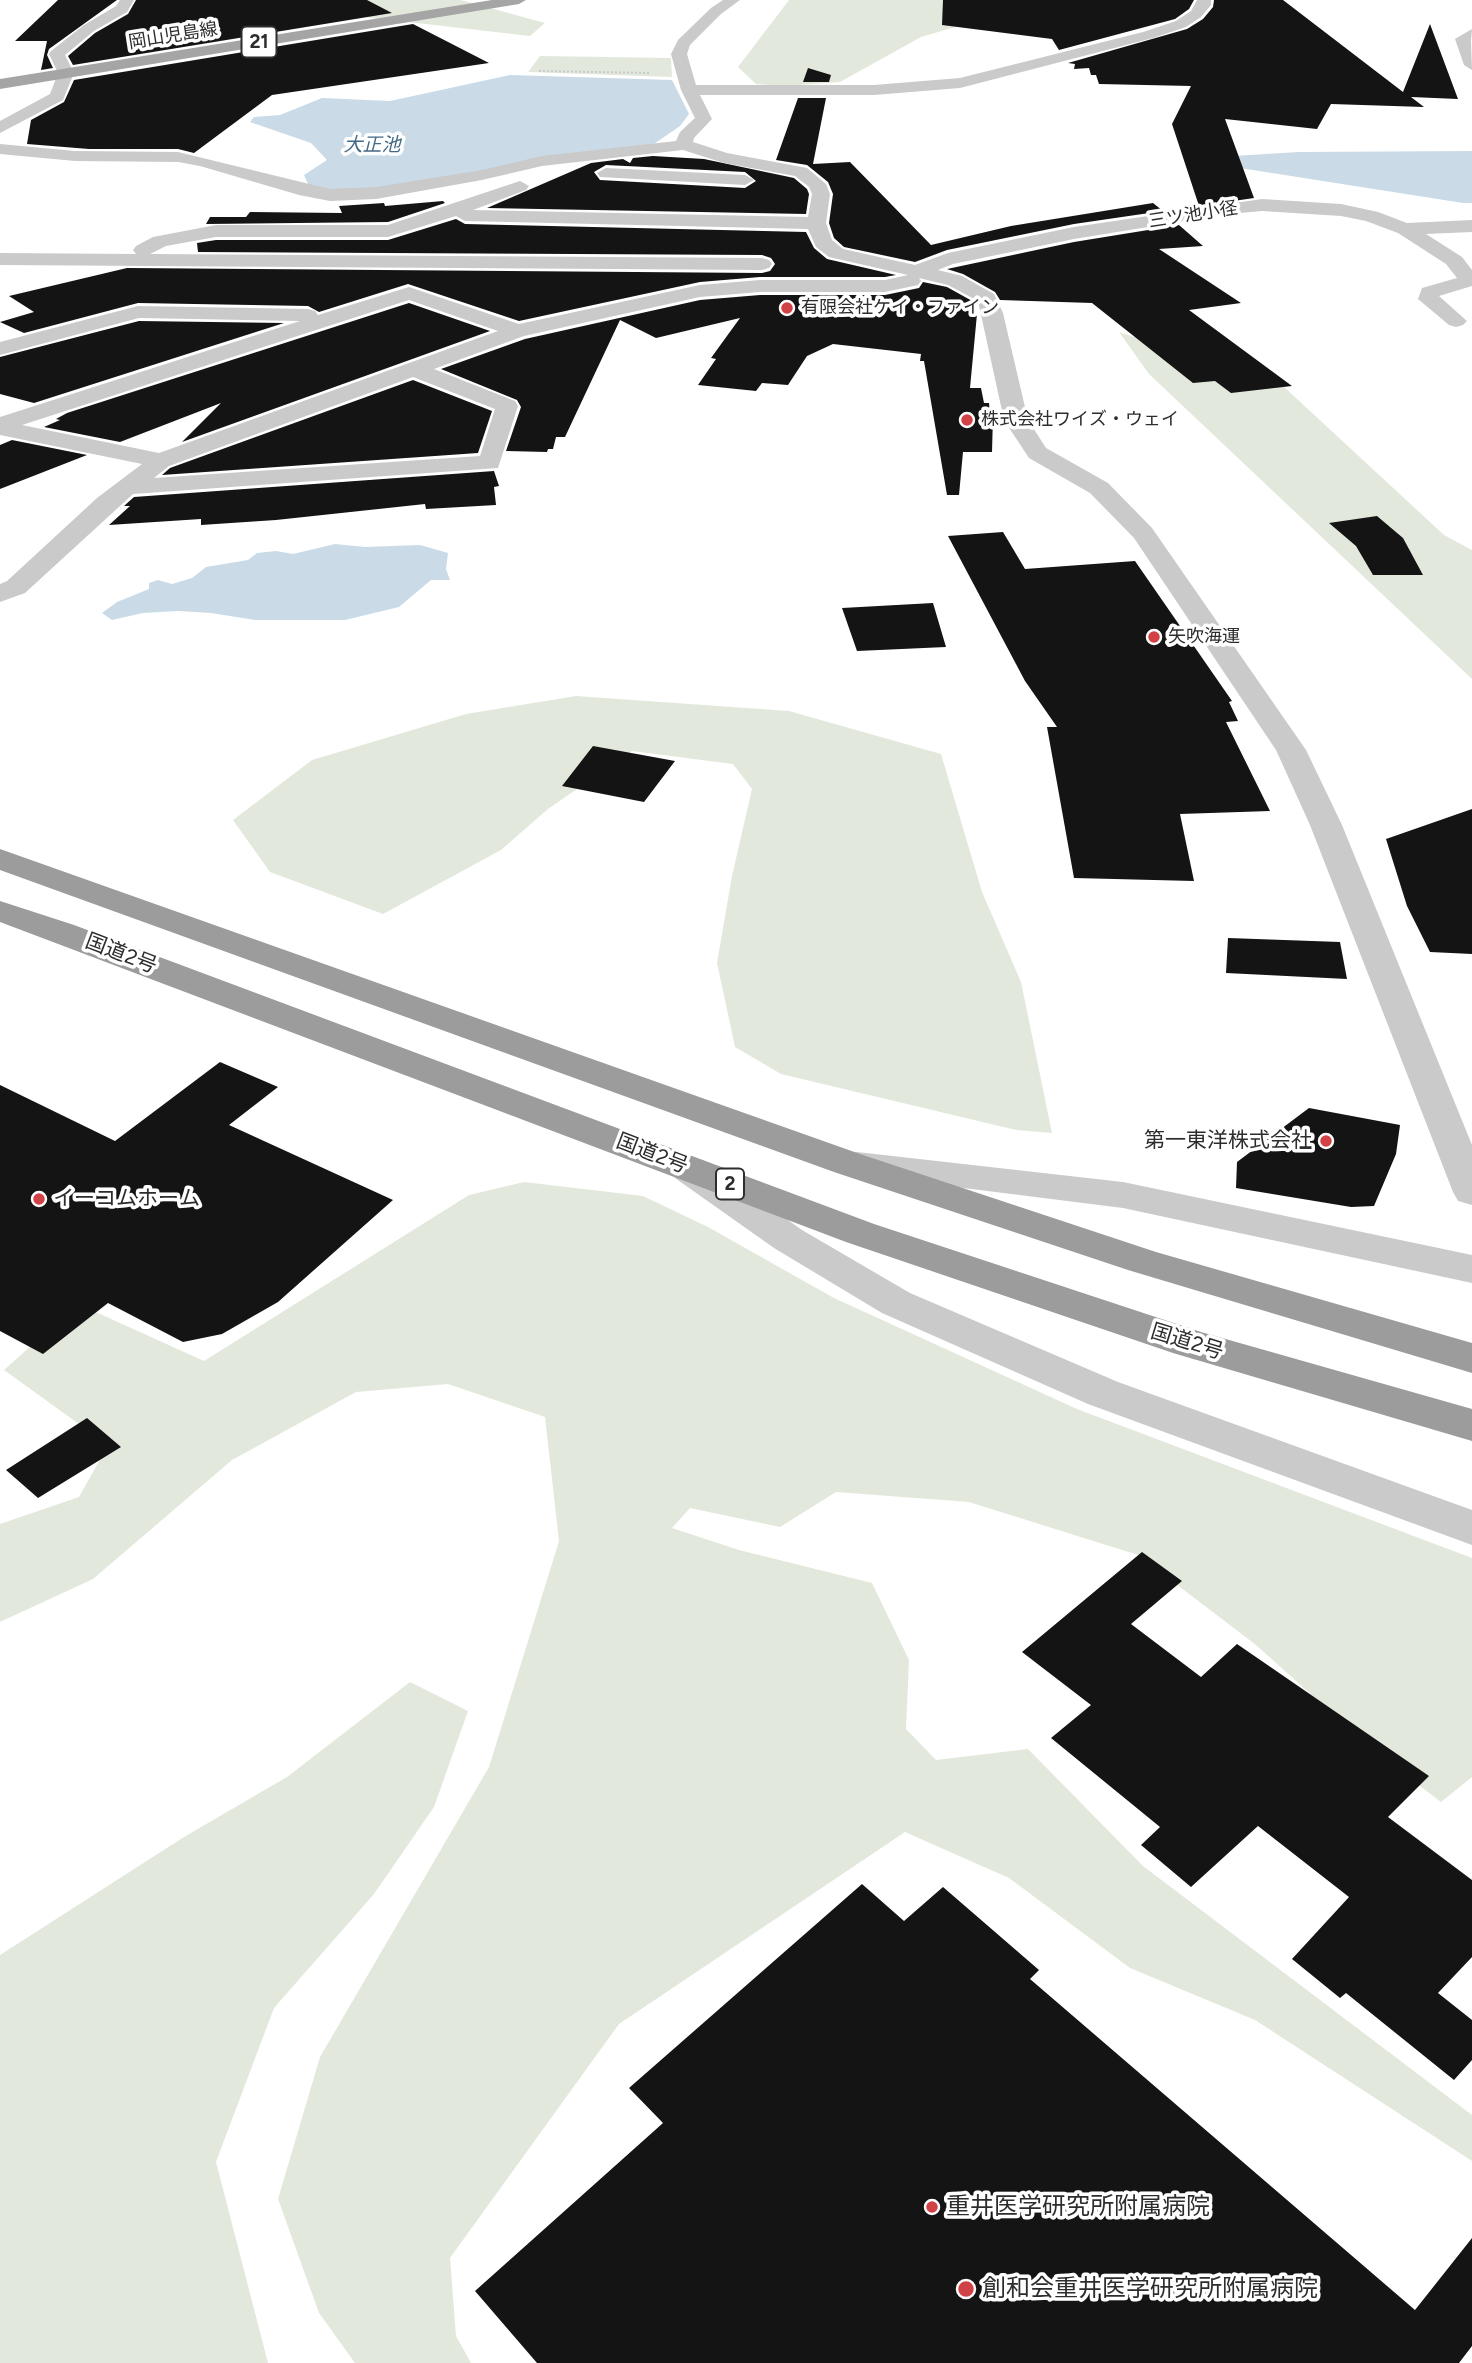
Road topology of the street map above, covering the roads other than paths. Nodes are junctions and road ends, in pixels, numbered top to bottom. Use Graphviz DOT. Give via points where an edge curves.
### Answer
graph roads {
  1 [pos="127,0"];
  2 [pos="519,0"];
  3 [pos="733,0"];
  4 [pos="1204,0"];
  5 [pos="1472,34"];
  6 [pos="1472,65"];
  7 [pos="66,73"];
  8 [pos="686,82"];
  9 [pos="0,84"];
  10 [pos="0,128"];
  11 [pos="684,145"];
  12 [pos="0,149"];
  13 [pos="817,184"];
  14 [pos="444,214"];
  15 [pos="816,223"];
  16 [pos="1472,226"];
  17 [pos="1405,229"];
  18 [pos="0,259"];
  19 [pos="127,260"];
  20 [pos="424,262"];
  21 [pos="783,264"];
  22 [pos="824,264"];
  23 [pos="879,264"];
  24 [pos="927,274"];
  25 [pos="38,279"];
  26 [pos="409,293"];
  27 [pos="339,316"];
  28 [pos="1456,321"];
  29 [pos="518,331"];
  30 [pos="0,349"];
  31 [pos="414,369"];
  32 [pos="0,426"];
  33 [pos="161,461"];
  34 [pos="127,487"];
  35 [pos="0,594"];
  36 [pos="0,859"];
  37 [pos="0,911"];
  38 [pos="847,1163"];
  39 [pos="688,1168"];
  40 [pos="1472,1192"];
  41 [pos="1472,1269"];
  42 [pos="1472,1358"];
  43 [pos="1472,1425"];
  44 [pos="1472,1528"];
  1 -- 7 [label="street" via="122,9 57,54"];
  2 -- 7 [label="main road, 岡山児島線 / 21"];
  3 -- 8 [label="street" via="683,43 679,54"];
  4 -- 8 [label="street" via="1196,14 1181,24 960,83 874,90"];
  5 -- 6 [label="street" via="1463,39"];
  7 -- 9 [label="main road, 岡山児島線 / 21"];
  7 -- 10 [label="street" via="57,97"];
  8 -- 11 [label="street" via="704,119 686,136"];
  11 -- 12 [label="street" via="542,161 376,193 330,195 202,160"];
  11 -- 13 [label="street" via="724,158 801,172"];
  13 -- 14 [label="street" via="576,172 533,181"];
  13 -- 15 [label="street" via="821,194"];
  14 -- 15 [label="street"];
  14 -- 19 [label="street" via="388,231 362,233 194,233 160,241"];
  15 -- 23 [label="street" via="823,243 836,253"];
  16 -- 17 [label="street, 三ツ池小径"];
  17 -- 24 [label="street, 三ツ池小径" via="1341,210 1262,205 1228,208 948,259"];
  17 -- 28 [label="street" via="1455,261 1471,279 1429,292 1428,299"];
  18 -- 19 [label="street"];
  19 -- 20 [label="street"];
  19 -- 25 [label="street"];
  20 -- 21 [label="street"];
  20 -- 26 [label="street"];
  22 -- 23 [label="street"];
  23 -- 24 [label="street"];
  24 -- 29 [label="street, 三ツ池小径" via="885,286 760,286 700,292"];
  24 -- 40 [label="street" via="955,280 987,298 1016,420 1037,453 1099,488 1143,533 1291,750 1326,825"];
  26 -- 27 [label="street"];
  26 -- 29 [label="street"];
  27 -- 30 [label="street" via="138,312"];
  27 -- 32 [label="street"];
  29 -- 31 [label="street, 三ツ池小径"];
  31 -- 33 [label="street, 三ツ池小径"];
  31 -- 34 [label="street" via="506,406 490,463"];
  32 -- 33 [label="street"];
  33 -- 34 [label="street"];
  34 -- 35 [label="street" via="16,587"];
  36 -- 38 [label="highway"];
  37 -- 39 [label="highway, 国道2号 / 2"];
  38 -- 41 [label="street" via="1123,1195"];
  38 -- 42 [label="highway" via="1142,1261"];
  39 -- 43 [label="highway, 国道2号 / 2" via="860,1233 1188,1343"];
  39 -- 44 [label="street" via="788,1239 896,1303 1103,1393"];
}
